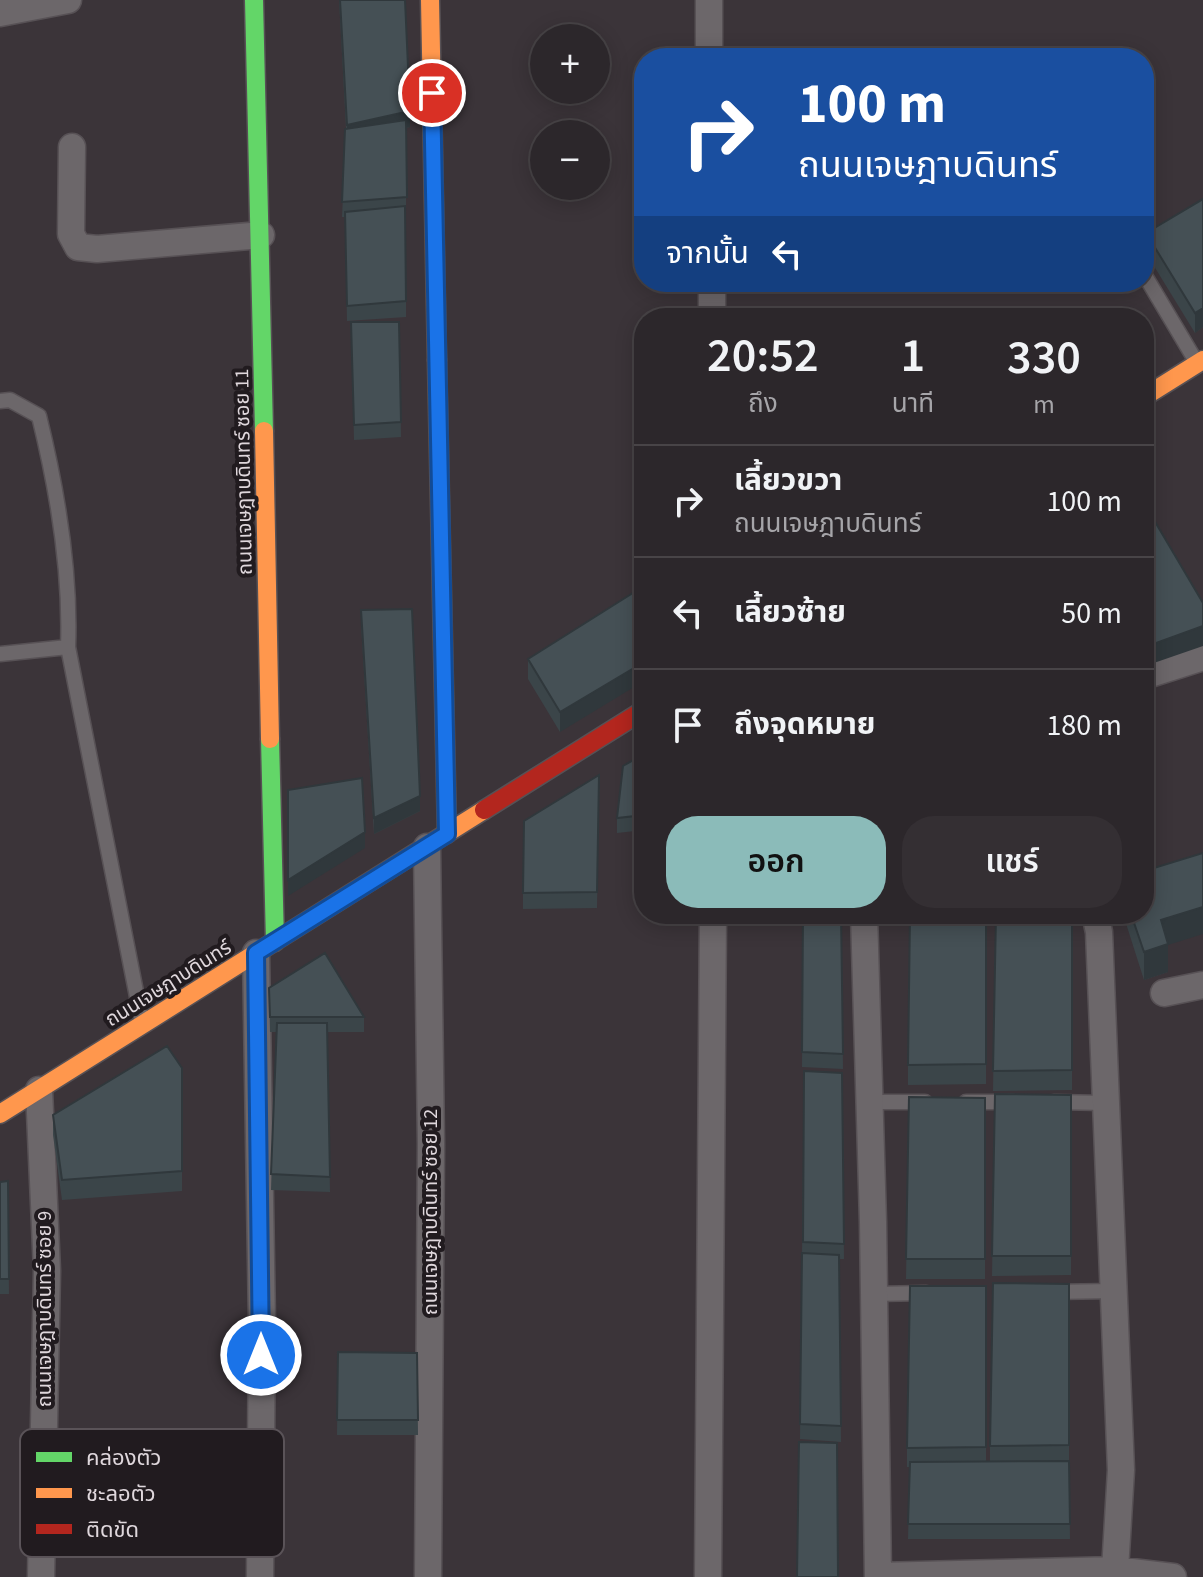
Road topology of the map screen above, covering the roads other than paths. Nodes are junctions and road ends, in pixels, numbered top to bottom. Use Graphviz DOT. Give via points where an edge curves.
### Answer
graph roads {
  1 [pos="68,0"];
  2 [pos="254,0"];
  3 [pos="430,0"];
  4 [pos="709,0"];
  5 [pos="0,13"];
  6 [pos="709,48"];
  7 [pos="72,147"];
  8 [pos="261,235"];
  9 [pos="1154,290"];
  10 [pos="1200,362"];
  11 [pos="1154,391"];
  12 [pos="0,401"];
  13 [pos="68,647"];
  14 [pos="0,654"];
  15 [pos="1203,657"];
  16 [pos="1154,673"];
  17 [pos="634,716"];
  18 [pos="437,840"];
  19 [pos="713,924"];
  20 [pos="864,924"];
  21 [pos="1097,924"];
  22 [pos="266,948"];
  23 [pos="1203,985"];
  24 [pos="1164,993"];
  25 [pos="143,1025"];
  26 [pos="39,1090"];
  27 [pos="870,1102"];
  28 [pos="932,1102"];
  29 [pos="948,1102"];
  30 [pos="1027,1102"];
  31 [pos="1042,1102"];
  32 [pos="1105,1103"];
  33 [pos="0,1114"];
  34 [pos="1113,1291"];
  35 [pos="1033,1292"];
  36 [pos="938,1293"];
  37 [pos="874,1294"];
  38 [pos="44,1429"];
  39 [pos="261,1429"];
  40 [pos="41,1557"];
  41 [pos="260,1557"];
  42 [pos="1115,1570"];
  43 [pos="878,1576"];
  44 [pos="41,1577"];
  45 [pos="260,1577"];
  46 [pos="428,1577"];
  47 [pos="708,1577"];
  48 [pos="1173,1577"];
  1 -- 5 [label="street"];
  2 -- 8 [label="street, ถนนเจษฎาบดินทร์ ซอย 11"];
  3 -- 18 [label="street"];
  4 -- 6 [label="street"];
  7 -- 8 [label="street" via="71,234 78,247"];
  8 -- 22 [label="street, ถนนเจษฎาบดินทร์ ซอย 11"];
  9 -- 10 [label="lane"];
  10 -- 11 [label="street"];
  12 -- 13 [label="lane" via="10,400 39,416 53,474"];
  13 -- 14 [label="lane"];
  13 -- 25 [label="lane"];
  15 -- 16 [label="street"];
  17 -- 18 [label="street, ถนนเจษฎาบดินทร์"];
  18 -- 22 [label="street, ถนนเจษฎาบดินทร์"];
  18 -- 46 [label="street, ถนนเจษฎาบดินทร์ ซอย 12"];
  19 -- 47 [label="street"];
  20 -- 27 [label="street"];
  21 -- 32 [label="street"];
  22 -- 25 [label="street, ถนนเจษฎาบดินทร์"];
  22 -- 39 [label="street"];
  23 -- 24 [label="street"];
  25 -- 26 [label="street, ถนนเจษฎาบดินทร์"];
  26 -- 33 [label="street, ถนนเจษฎาบดินทร์"];
  26 -- 38 [label="street, ถนนเจษฎาบดินทร์ ซอย 9" via="47,1271"];
  27 -- 28 [label="lane"];
  27 -- 37 [label="street"];
  29 -- 30 [label="lane"];
  31 -- 32 [label="lane"];
  32 -- 34 [label="street"];
  34 -- 35 [label="lane"];
  34 -- 42 [label="street" via="1121,1470"];
  36 -- 37 [label="lane"];
  37 -- 43 [label="street"];
  40 -- 44 [label="street, ถนนเจษฎาบดินทร์ ซอย 9"];
  41 -- 45 [label="street"];
  42 -- 43 [label="street"];
  42 -- 48 [label="street"];
}
